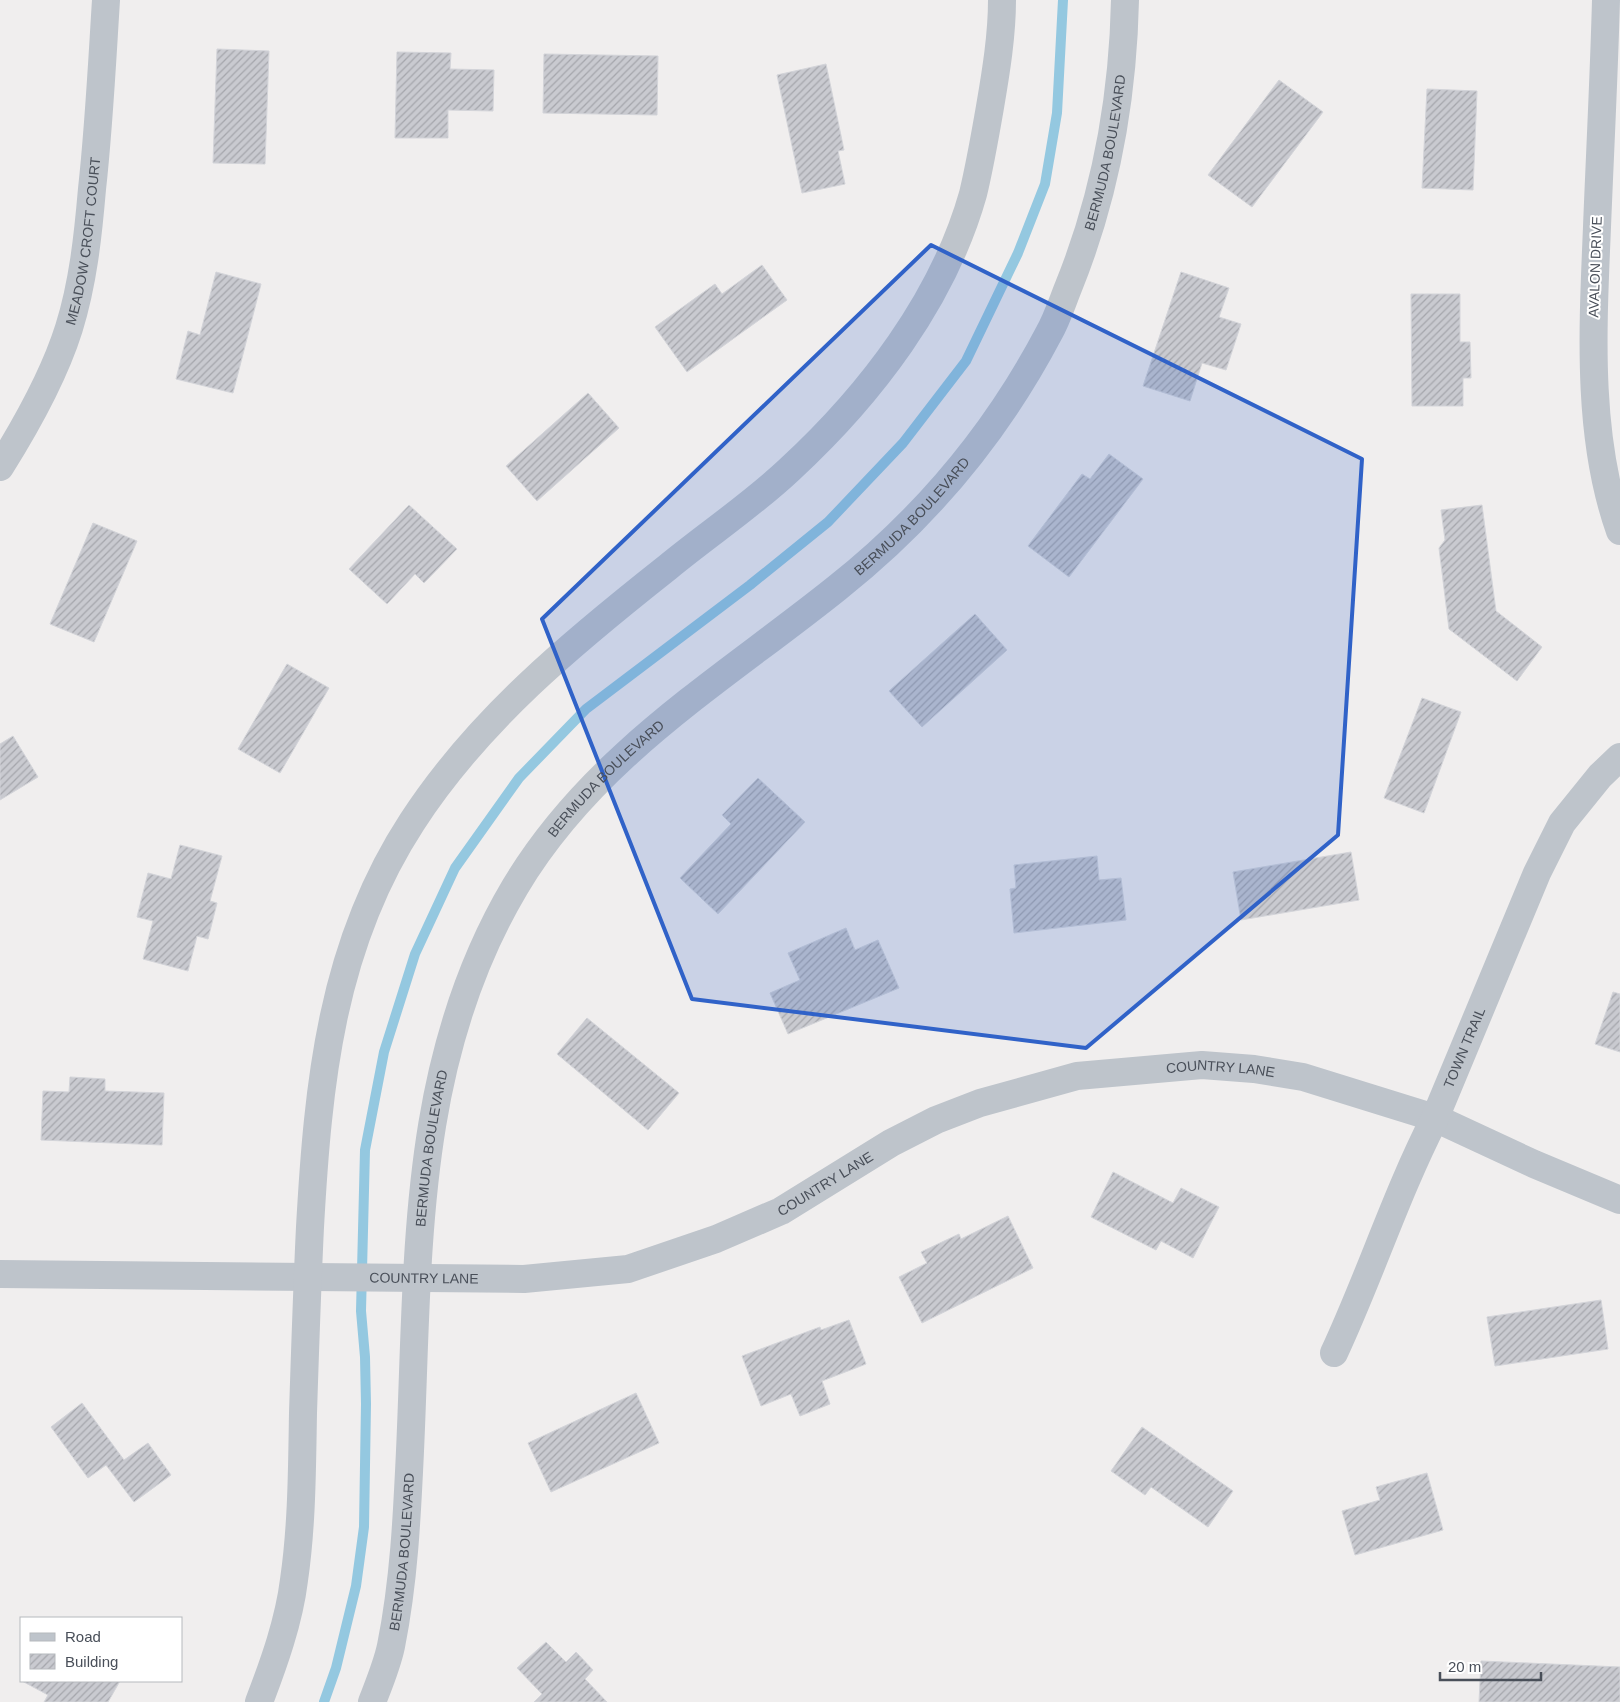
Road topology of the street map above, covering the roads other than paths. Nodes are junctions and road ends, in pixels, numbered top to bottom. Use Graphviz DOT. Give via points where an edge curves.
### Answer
graph roads {
  1 [pos="106,0"];
  2 [pos="1002,0"];
  3 [pos="1125,0"];
  4 [pos="1606,0"];
  5 [pos="0,467"];
  6 [pos="1620,531"];
  7 [pos="1620,757"];
  8 [pos="1435,1118"];
  9 [pos="1620,1200"];
  10 [pos="0,1274"];
  11 [pos="308,1277"];
  12 [pos="416,1280"];
  13 [pos="1334,1354"];
  14 [pos="259,1702"];
  15 [pos="372,1702"];
  1 -- 5 [label="street, MEADOW CROFT COURT" via="98,138 87,247 79,291 69,329 52,372"];
  2 -- 11 [label="street" via="994,82 971,199 943,271 884,365 849,409 789,470 548,665 495,717 413,820 386,866 362,922 340,988 323,1065 314,1145"];
  3 -- 12 [label="street, BERMUDA BOULEVARD" via="1118,94 1100,194 1078,263 1051,330 990,427 928,506 884,548 634,745 540,848 486,939 466,988 436,1095 420,1217"];
  4 -- 6 [label="street, AVALON DRIVE" via="1593,320 1594,381 1604,464"];
  7 -- 8 [label="street, TOWN TRAIL" via="1562,823 1536,873"];
  8 -- 9 [label="street, COUNTRY LANE"];
  8 -- 12 [label="street, COUNTRY LANE" via="1303,1077 1254,1069 1202,1065 1077,1076 1028,1088 936,1120 891,1143 781,1211 663,1259 628,1269 566,1277"];
  8 -- 13 [label="street, TOWN TRAIL"];
  10 -- 11 [label="street, COUNTRY LANE"];
  11 -- 12 [label="street, COUNTRY LANE"];
  11 -- 14 [label="street" via="301,1498 294,1582 277,1654"];
  12 -- 15 [label="street, BERMUDA BOULEVARD" via="404,1564 390,1650"];
}
